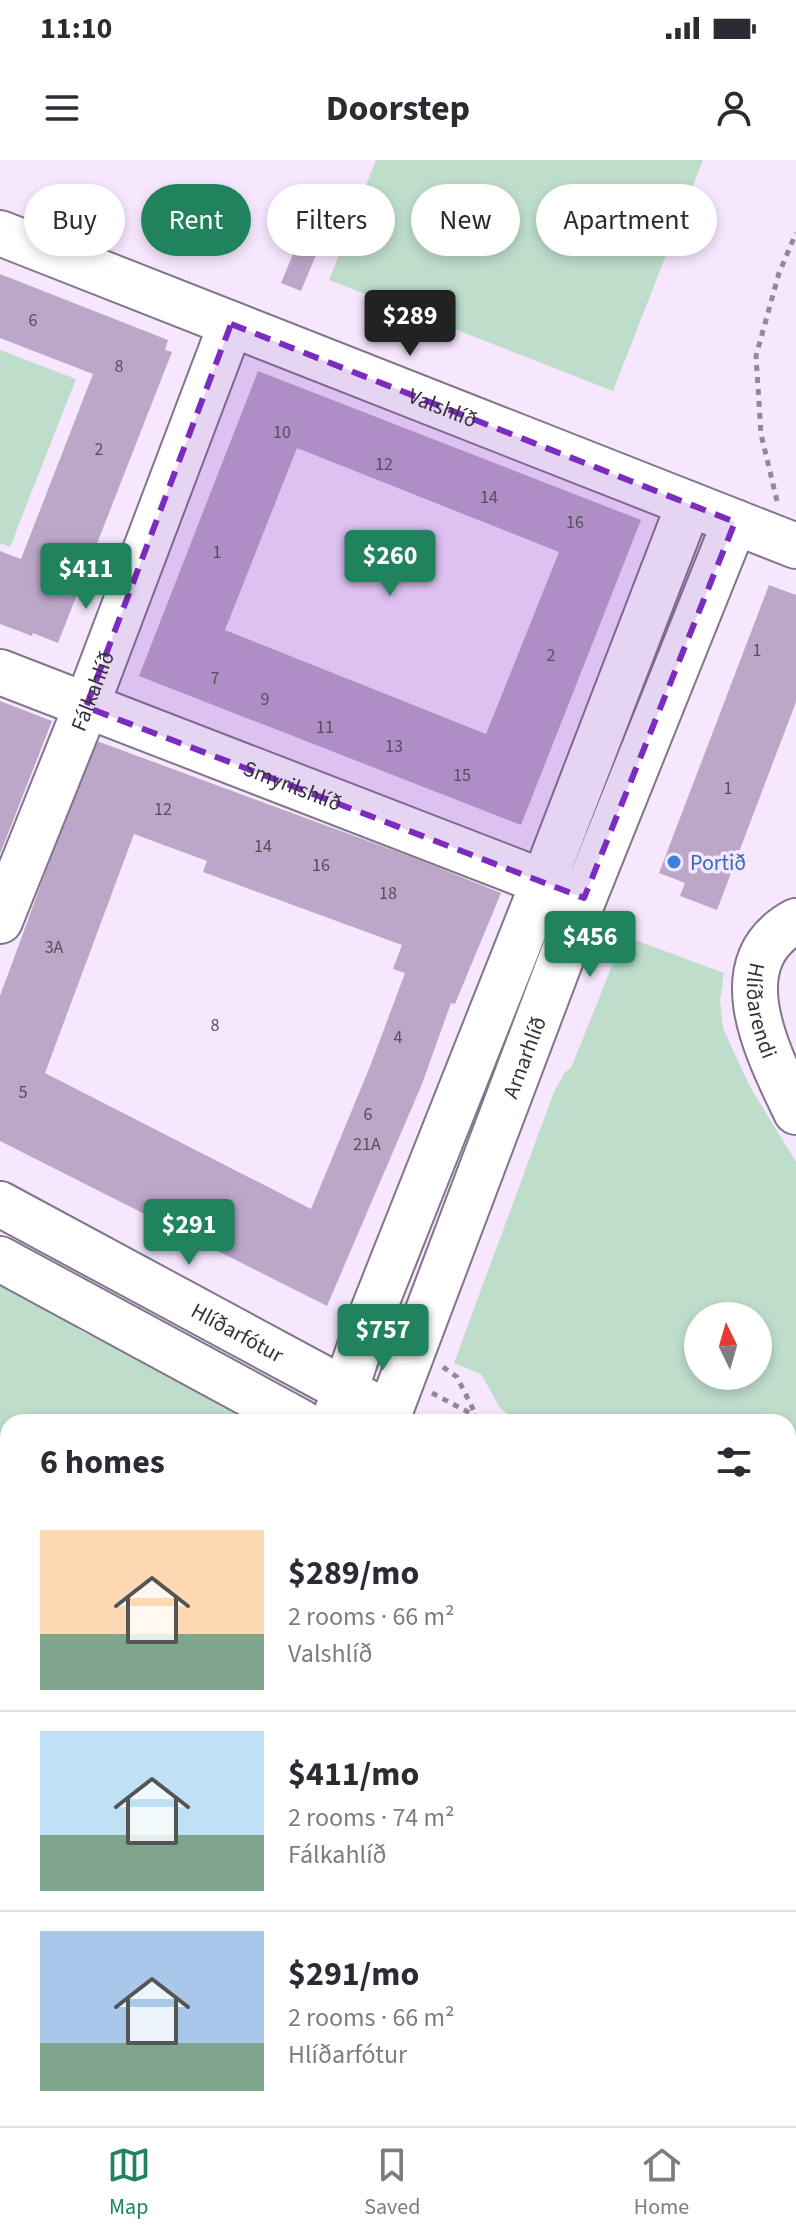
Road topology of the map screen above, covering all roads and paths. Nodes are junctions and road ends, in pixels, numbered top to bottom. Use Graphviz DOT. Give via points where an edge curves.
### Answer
graph roads {
  1 [pos="0,233"];
  2 [pos="796,233"];
  3 [pos="231,324"];
  4 [pos="778,502"];
  5 [pos="689,504"];
  6 [pos="735,522"];
  7 [pos="796,546"];
  8 [pos="0,672"];
  9 [pos="86,707"];
  10 [pos="543,883"];
  11 [pos="584,898"];
  12 [pos="0,921"];
  13 [pos="796,921"];
  14 [pos="796,1112"];
  15 [pos="0,1204"];
  16 [pos="0,1259"];
  17 [pos="441,1366"];
  18 [pos="339,1406"];
  19 [pos="401,1412"];
  20 [pos="286,1414"];
  21 [pos="426,1414"];
  22 [pos="475,1414"];
  1 -- 3 [label="street, Valshlíð"];
  2 -- 4 [label="path" via="756,356 761,434"];
  3 -- 5 [label="street, Valshlíð"];
  3 -- 9 [label="street, Fálkahlíð"];
  5 -- 6 [label="street, Valshlíð"];
  5 -- 10 [label="street"];
  6 -- 7 [label="street, Valshlíð"];
  6 -- 11 [label="street, Arnarhlíð"];
  8 -- 9 [label="street, Smyrilshlíð"];
  9 -- 10 [label="street, Smyrilshlíð"];
  9 -- 12 [label="street, Fálkahlíð"];
  10 -- 11 [label="street, Smyrilshlíð"];
  10 -- 18 [label="street"];
  11 -- 19 [label="street, Arnarhlíð"];
  13 -- 14 [label="street, Hlíðarendi" via="763,950 756,992 766,1046"];
  15 -- 18 [label="street, Hlíðarfótur"];
  16 -- 20 [label="street"];
  17 -- 22 [label="path" via="457,1377"];
  18 -- 19 [label="street, Hlíðarfótur"];
  19 -- 21 [label="path"];
}
